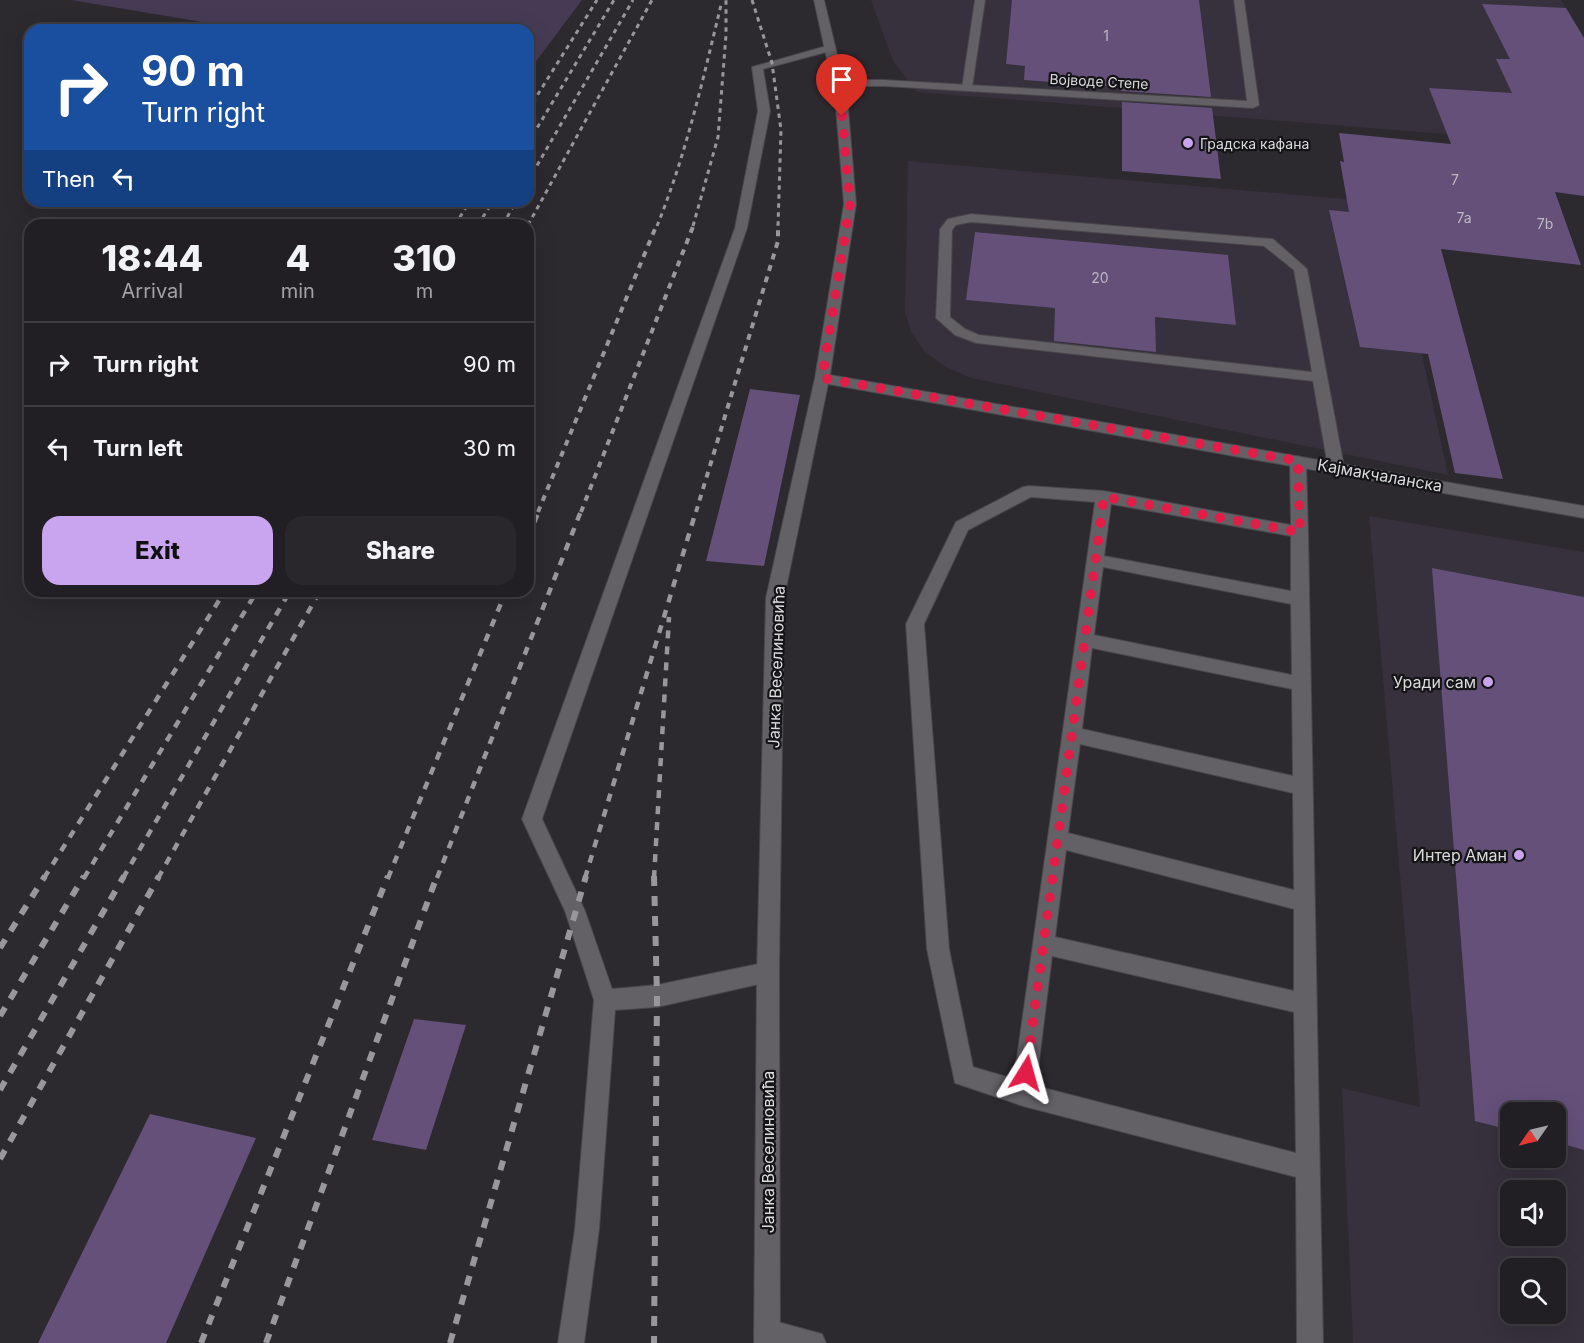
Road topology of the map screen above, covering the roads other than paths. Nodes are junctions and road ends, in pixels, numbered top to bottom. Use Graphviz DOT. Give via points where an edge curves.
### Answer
graph roads {
  1 [pos="819,0"];
  2 [pos="980,0"];
  3 [pos="1239,0"];
  4 [pos="830,48"];
  5 [pos="838,83"];
  6 [pos="967,88"];
  7 [pos="1320,377"];
  8 [pos="822,378"];
  9 [pos="1298,461"];
  10 [pos="1336,467"];
  11 [pos="1104,497"];
  12 [pos="1584,512"];
  13 [pos="1300,532"];
  14 [pos="1096,560"];
  15 [pos="1300,599"];
  16 [pos="1084,640"];
  17 [pos="1302,684"];
  18 [pos="1072,735"];
  19 [pos="1303,787"];
  20 [pos="1058,839"];
  21 [pos="1305,902"];
  22 [pos="1044,944"];
  23 [pos="768,972"];
  24 [pos="605,1000"];
  25 [pos="1306,1004"];
  26 [pos="1023,1094"];
  27 [pos="1308,1168"];
  28 [pos="767,1338"];
  29 [pos="571,1343"];
  30 [pos="813,1343"];
  31 [pos="1310,1343"];
  1 -- 4 [label="main road, Јанка Веселиновића"];
  2 -- 6 [label="main road"];
  3 -- 6 [label="main road, Војводе Степе" via="1253,105"];
  4 -- 5 [label="main road, Јанка Веселиновића"];
  4 -- 24 [label="main road" via="757,67 764,111 741,228 532,819 574,911"];
  5 -- 6 [label="main road, Војводе Степе"];
  5 -- 8 [label="main road, Јанка Веселиновића" via="850,204"];
  7 -- 7 [label="main road" via="976,339 944,318 946,229 952,222 971,218 1268,242 1300,269"];
  7 -- 10 [label="main road"];
  8 -- 9 [label="main road, Кајмакчаланска"];
  8 -- 23 [label="main road, Јанка Веселиновића" via="775,598"];
  9 -- 10 [label="main road, Кајмакчаланска"];
  9 -- 13 [label="main road"];
  10 -- 12 [label="main road, Кајмакчаланска"];
  11 -- 13 [label="main road"];
  11 -- 14 [label="main road"];
  11 -- 26 [label="main road" via="1029,490 962,526 915,624 938,949 963,1075"];
  13 -- 15 [label="main road"];
  14 -- 15 [label="main road"];
  14 -- 16 [label="main road"];
  15 -- 17 [label="main road"];
  16 -- 17 [label="main road"];
  16 -- 18 [label="main road"];
  17 -- 19 [label="main road"];
  18 -- 19 [label="main road"];
  18 -- 20 [label="main road"];
  19 -- 21 [label="main road"];
  20 -- 21 [label="main road"];
  20 -- 22 [label="main road"];
  21 -- 25 [label="main road"];
  22 -- 25 [label="main road"];
  22 -- 26 [label="main road"];
  23 -- 24 [label="main road" via="657,996"];
  23 -- 28 [label="main road, Јанка Веселиновића"];
  24 -- 29 [label="main road" via="587,1229"];
  25 -- 27 [label="main road"];
  26 -- 27 [label="main road"];
  27 -- 31 [label="main road"];
  28 -- 30 [label="main road"];
}
